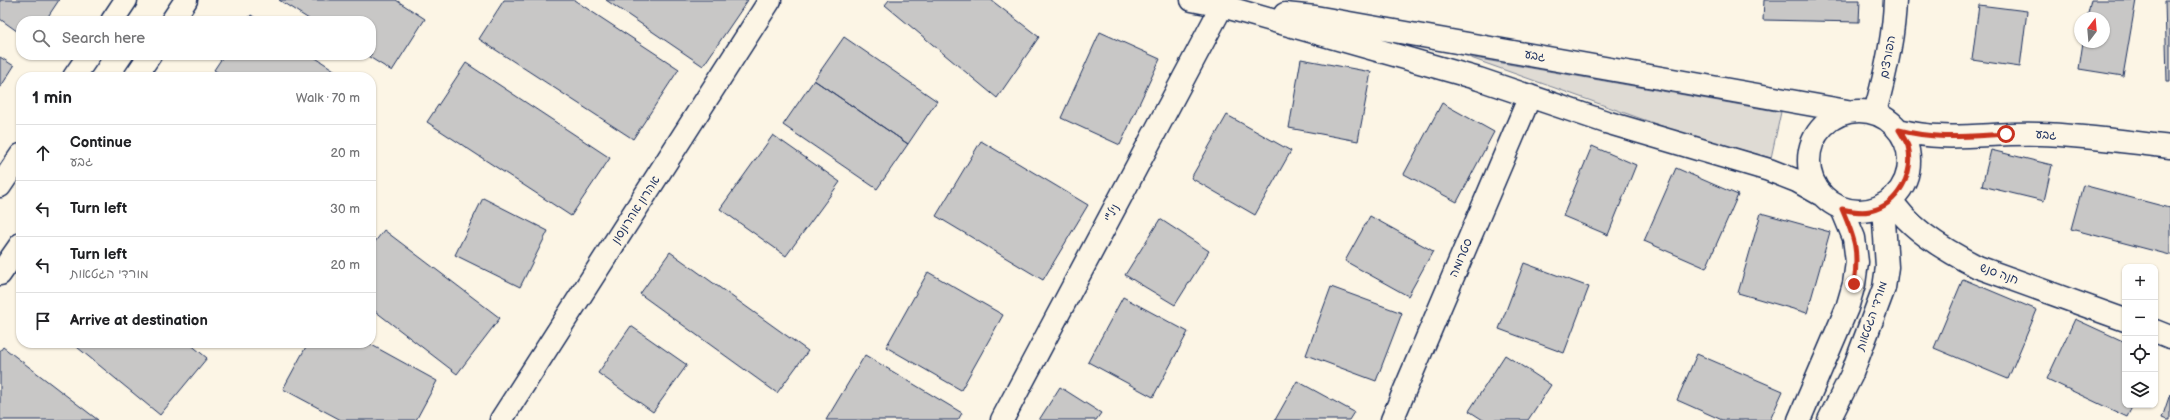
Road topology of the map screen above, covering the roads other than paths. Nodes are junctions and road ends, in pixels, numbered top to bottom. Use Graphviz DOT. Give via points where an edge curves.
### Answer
graph roads {
  1 [pos="126,0"];
  2 [pos="186,0"];
  3 [pos="770,0"];
  4 [pos="1192,0"];
  5 [pos="1895,0"];
  6 [pos="1222,6"];
  7 [pos="115,16"];
  8 [pos="175,16"];
  9 [pos="1316,17"];
  10 [pos="86,60"];
  11 [pos="147,60"];
  12 [pos="77,72"];
  13 [pos="138,72"];
  14 [pos="1530,96"];
  15 [pos="1847,111"];
  16 [pos="1875,112"];
  17 [pos="1899,130"];
  18 [pos="2170,147"];
  19 [pos="16,162"];
  20 [pos="0,186"];
  21 [pos="1820,194"];
  22 [pos="1887,203"];
  23 [pos="1842,209"];
  24 [pos="16,251"];
  25 [pos="0,274"];
  26 [pos="2122,319"];
  27 [pos="2158,332"];
  28 [pos="2170,337"];
  29 [pos="502,420"];
  30 [pos="1002,420"];
  31 [pos="1392,420"];
  32 [pos="1799,420"];
  33 [pos="1829,420"];
  1 -- 7 [label="street"];
  2 -- 8 [label="street"];
  3 -- 29 [label="street, אהרון אהרונסון"];
  4 -- 6 [label="street, גבע"];
  5 -- 16 [label="street, הפורצים" via="1890,48"];
  6 -- 9 [label="street, גבע"];
  6 -- 30 [label="street, ניל\"י"];
  9 -- 14 [label="street, גבע"];
  9 -- 15 [label="street, גבע"];
  10 -- 12 [label="street"];
  11 -- 13 [label="street"];
  14 -- 21 [label="street, גבע" via="1606,122 1769,170"];
  14 -- 31 [label="street, סטרומה"];
  15 -- 16 [label="street"];
  15 -- 21 [label="street" via="1831,118 1818,130 1810,145 1808,162 1811,179"];
  16 -- 17 [label="street"];
  17 -- 18 [label="street, גבע" via="1921,136 1945,138 2040,134"];
  17 -- 22 [label="street" via="1908,145 1910,163 1906,180 1897,195"];
  19 -- 20 [label="street"];
  21 -- 23 [label="street"];
  22 -- 23 [label="street" via="1863,211"];
  22 -- 26 [label="street, חנה סנש" via="1924,234 1956,256 1978,267"];
  22 -- 33 [label="street, מורדי הגטאות" via="1887,267 1884,288 1851,376"];
  23 -- 32 [label="street" via="1854,238 1857,262 1854,284 1847,308"];
  24 -- 25 [label="street"];
  27 -- 28 [label="street"];
}
